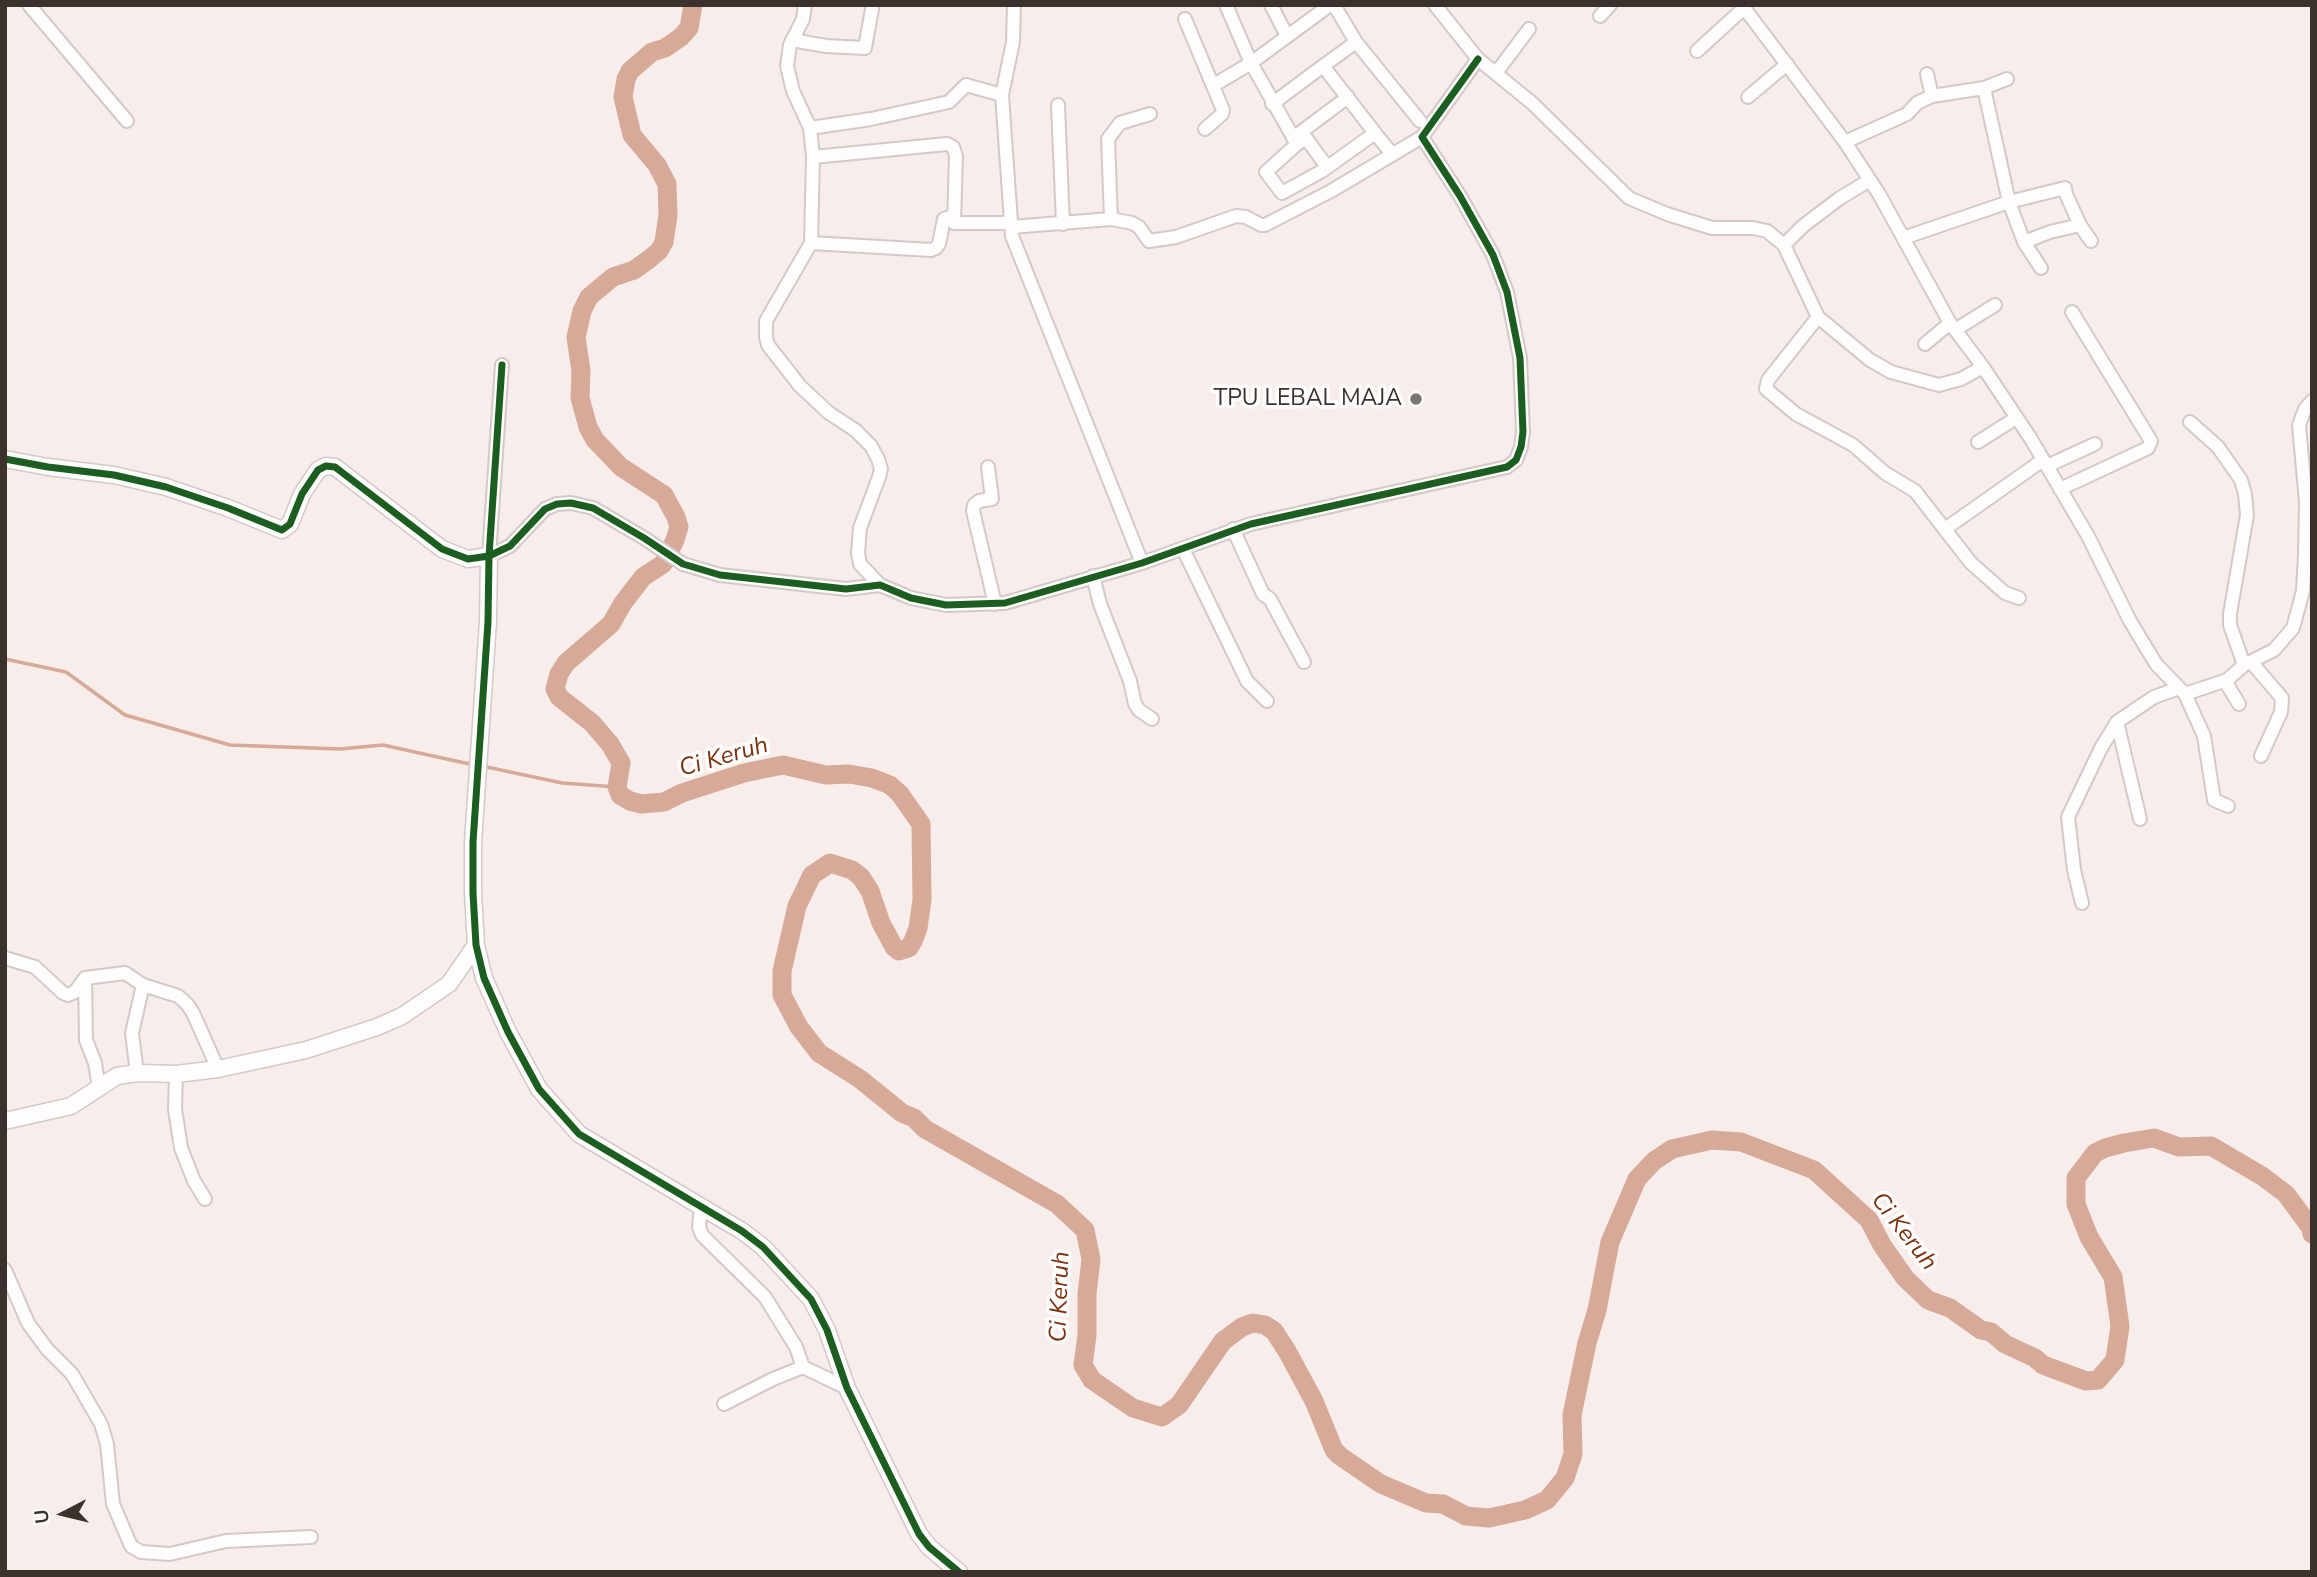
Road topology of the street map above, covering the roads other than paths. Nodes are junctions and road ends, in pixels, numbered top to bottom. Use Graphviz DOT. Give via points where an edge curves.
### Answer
graph roads {
  1 [pos="29,5"];
  2 [pos="805,5"];
  3 [pos="1014,5"];
  4 [pos="1226,5"];
  5 [pos="1270,5"];
  6 [pos="1332,5"];
  7 [pos="1610,5"];
  8 [pos="1743,7"];
  9 [pos="1440,8"];
  10 [pos="872,9"];
  11 [pos="1600,16"];
  12 [pos="1185,19"];
  13 [pos="1530,29"];
  14 [pos="1286,36"];
  15 [pos="792,40"];
  16 [pos="1356,42"];
  17 [pos="1696,51"];
  18 [pos="1478,59"];
  19 [pos="1251,63"];
  20 [pos="1787,64"];
  21 [pos="1322,66"];
  22 [pos="1496,73"];
  23 [pos="1927,74"];
  24 [pos="2007,79"];
  25 [pos="1214,85"];
  26 [pos="1984,88"];
  27 [pos="1002,95"];
  28 [pos="1932,96"];
  29 [pos="1348,97"];
  30 [pos="1748,97"];
  31 [pos="1272,104"];
  32 [pos="1058,105"];
  33 [pos="1150,114"];
  34 [pos="127,121"];
  35 [pos="1420,121"];
  36 [pos="810,128"];
  37 [pos="1205,129"];
  38 [pos="1375,133"];
  39 [pos="1422,137"];
  40 [pos="1299,138"];
  41 [pos="1845,142"];
  42 [pos="1392,154"];
  43 [pos="813,157"];
  44 [pos="1327,167"];
  45 [pos="1870,180"];
  46 [pos="2009,202"];
  47 [pos="953,216"];
  48 [pos="1111,219"];
  49 [pos="1063,224"];
  50 [pos="1011,225"];
  51 [pos="2080,225"];
  52 [pos="1903,238"];
  53 [pos="2091,241"];
  54 [pos="2024,242"];
  55 [pos="811,243"];
  56 [pos="1784,245"];
  57 [pos="2041,268"];
  58 [pos="1995,305"];
  59 [pos="2072,312"];
  60 [pos="1818,317"];
  61 [pos="1952,327"];
  62 [pos="1925,344"];
  63 [pos="502,365"];
  64 [pos="1983,367"];
  65 [pos="2312,401"];
  66 [pos="2016,418"];
  67 [pos="2190,422"];
  68 [pos="1978,442"];
  69 [pos="2095,444"];
  70 [pos="5,459"];
  71 [pos="2045,463"];
  72 [pos="988,467"];
  73 [pos="2060,489"];
  74 [pos="1233,529"];
  75 [pos="1945,529"];
  76 [pos="1183,549"];
  77 [pos="489,556"];
  78 [pos="1142,563"];
  79 [pos="1093,576"];
  80 [pos="880,585"];
  81 [pos="2019,598"];
  82 [pos="995,604"];
  83 [pos="1304,662"];
  84 [pos="2247,664"];
  85 [pos="2227,680"];
  86 [pos="2182,691"];
  87 [pos="1267,701"];
  88 [pos="2239,704"];
  89 [pos="1152,719"];
  90 [pos="2117,722"];
  91 [pos="2260,756"];
  92 [pos="2228,806"];
  93 [pos="2140,819"];
  94 [pos="2082,903"];
  95 [pos="476,945"];
  96 [pos="5,958"];
  97 [pos="85,978"];
  98 [pos="142,985"];
  99 [pos="218,1069"];
  100 [pos="137,1073"];
  101 [pos="176,1074"];
  102 [pos="99,1088"];
  103 [pos="5,1121"];
  104 [pos="205,1199"];
  105 [pos="701,1208"];
  106 [pos="5,1270"];
  107 [pos="803,1367"];
  108 [pos="847,1388"];
  109 [pos="724,1404"];
  110 [pos="311,1537"];
  111 [pos="959,1572"];
  1 -- 34 [label="street"];
  2 -- 15 [label="street"];
  3 -- 27 [label="street" via="1013,42"];
  4 -- 19 [label="street"];
  5 -- 14 [label="street"];
  6 -- 14 [label="street"];
  6 -- 16 [label="street"];
  7 -- 11 [label="street"];
  8 -- 17 [label="street"];
  8 -- 20 [label="street"];
  9 -- 18 [label="street"];
  10 -- 15 [label="street" via="865,48"];
  12 -- 25 [label="street"];
  13 -- 22 [label="street"];
  14 -- 19 [label="street"];
  15 -- 36 [label="street" via="787,66"];
  16 -- 21 [label="street"];
  16 -- 35 [label="street"];
  18 -- 22 [label="street"];
  18 -- 39 [label="street"];
  19 -- 25 [label="street"];
  19 -- 31 [label="street"];
  20 -- 30 [label="street"];
  20 -- 41 [label="street"];
  21 -- 29 [label="street"];
  21 -- 31 [label="street"];
  22 -- 56 [label="street" via="1629,198 1712,228 1768,231"];
  23 -- 28 [label="street"];
  24 -- 26 [label="street"];
  25 -- 37 [label="street" via="1223,110"];
  26 -- 28 [label="street"];
  26 -- 46 [label="street"];
  27 -- 36 [label="street" via="966,85 949,102"];
  27 -- 50 [label="street"];
  28 -- 41 [label="street" via="1907,114"];
  29 -- 38 [label="street"];
  29 -- 40 [label="street"];
  31 -- 40 [label="street"];
  32 -- 49 [label="street"];
  33 -- 48 [label="street" via="1120,123 1108,139"];
  36 -- 43 [label="street"];
  38 -- 42 [label="street"];
  38 -- 44 [label="street"];
  39 -- 42 [label="street"];
  39 -- 74 [label="street" via="1493,255 1507,292 1520,358 1522,432 1516,460 1507,467"];
  40 -- 44 [label="street"];
  40 -- 44 [label="street" via="1266,172 1279,191"];
  41 -- 45 [label="street"];
  42 -- 48 [label="street" via="1265,225 1236,216 1176,237 1149,241 1139,227"];
  43 -- 47 [label="street" via="947,144 956,156"];
  43 -- 55 [label="street"];
  45 -- 52 [label="street"];
  45 -- 56 [label="street" via="1802,226"];
  46 -- 51 [label="street" via="2065,188"];
  46 -- 52 [label="street"];
  46 -- 54 [label="street"];
  47 -- 50 [label="street" via="956,224"];
  47 -- 55 [label="street" via="944,219 939,244 931,250"];
  48 -- 49 [label="street"];
  49 -- 50 [label="street"];
  50 -- 78 [label="street"];
  51 -- 53 [label="street"];
  51 -- 54 [label="street"];
  52 -- 61 [label="street"];
  54 -- 57 [label="street"];
  55 -- 80 [label="street" via="766,321 766,337 800,386 855,430 878,459 881,469 860,528 858,553 860,564"];
  56 -- 60 [label="street"];
  58 -- 61 [label="street"];
  59 -- 73 [label="street" via="2151,443"];
  60 -- 64 [label="street" via="1891,372 1940,385"];
  60 -- 75 [label="street" via="1765,387 1796,414 1853,445 1915,491"];
  61 -- 62 [label="street"];
  61 -- 64 [label="street"];
  63 -- 77 [label="street"];
  64 -- 66 [label="street"];
  65 -- 84 [label="street" via="2298,433 2306,502 2303,591 2293,628 2274,650"];
  66 -- 68 [label="street"];
  66 -- 71 [label="street"];
  67 -- 84 [label="street" via="2218,447 2241,480 2245,494 2247,515 2230,625"];
  69 -- 71 [label="street"];
  70 -- 77 [label="street" via="166,487 282,530 290,524 318,470 335,467 442,549 468,559"];
  71 -- 73 [label="street"];
  71 -- 75 [label="street"];
  72 -- 82 [label="street" via="992,499 979,501 972,511"];
  73 -- 86 [label="street" via="2130,621 2156,664"];
  74 -- 76 [label="street"];
  74 -- 83 [label="street" via="1263,594"];
  75 -- 81 [label="street" via="1970,563 2005,593"];
  76 -- 78 [label="street"];
  76 -- 87 [label="street" via="1247,681"];
  77 -- 80 [label="street" via="510,546 545,509 571,503 593,508 683,564 720,575 854,589"];
  77 -- 95 [label="street" via="473,842"];
  78 -- 79 [label="street"];
  79 -- 82 [label="street"];
  79 -- 89 [label="street" via="1135,704"];
  80 -- 82 [label="street" via="946,606"];
  84 -- 85 [label="street"];
  84 -- 91 [label="street" via="2282,698 2281,712"];
  85 -- 86 [label="street"];
  85 -- 88 [label="street"];
  86 -- 90 [label="street" via="2154,697"];
  86 -- 92 [label="street" via="2204,736 2214,800"];
  90 -- 93 [label="street"];
  90 -- 94 [label="street" via="2068,817"];
  95 -- 99 [label="street" via="449,984 402,1016 306,1050"];
  95 -- 105 [label="street" via="484,978 508,1032 539,1089 555,1108 579,1134"];
  96 -- 97 [label="street" via="35,967 68,995"];
  97 -- 98 [label="street" via="125,973"];
  97 -- 102 [label="street" via="86,1040"];
  98 -- 99 [label="street" via="187,1003"];
  98 -- 100 [label="street" via="131,1033"];
  99 -- 101 [label="street"];
  100 -- 101 [label="street"];
  100 -- 102 [label="street" via="117,1076"];
  101 -- 104 [label="street" via="181,1148"];
  102 -- 103 [label="street" via="71,1106"];
  105 -- 107 [label="street" via="702,1235 765,1297"];
  105 -- 108 [label="street" via="763,1247 811,1299"];
  106 -- 110 [label="street" via="28,1323 72,1374 101,1424 113,1504 131,1546 141,1552 170,1554 226,1541"];
  107 -- 108 [label="street"];
  107 -- 109 [label="street"];
  108 -- 111 [label="street" via="919,1534"];
}
